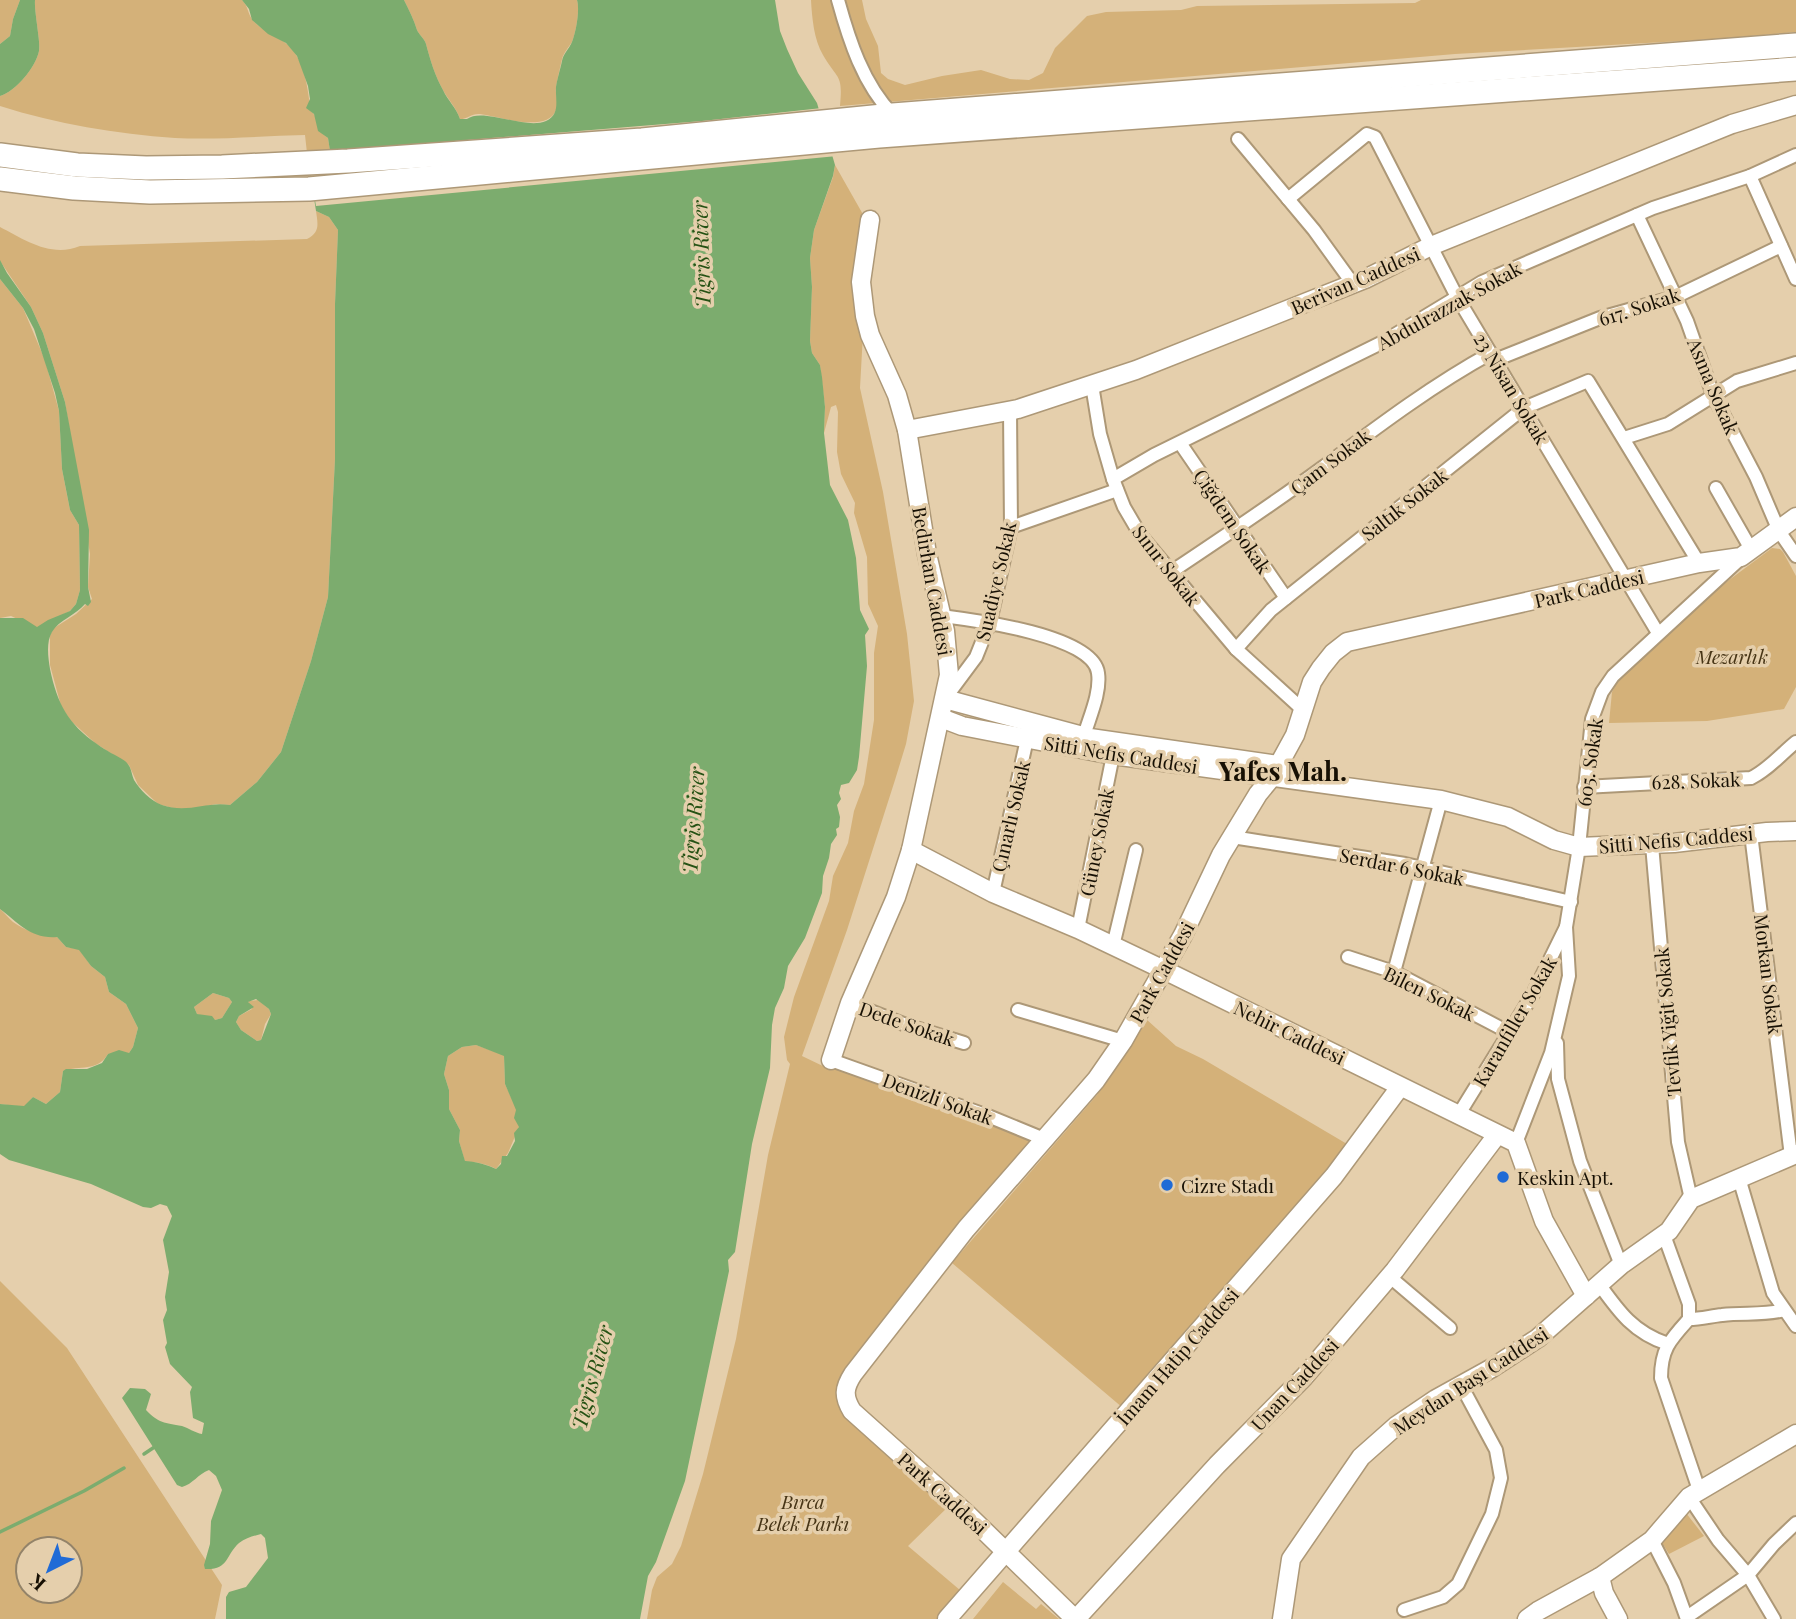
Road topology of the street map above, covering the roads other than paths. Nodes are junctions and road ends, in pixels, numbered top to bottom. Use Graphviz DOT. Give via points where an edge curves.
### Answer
graph roads {
  1 [pos="838,0"];
  2 [pos="1796,45"];
  3 [pos="1796,69"];
  4 [pos="1796,105"];
  5 [pos="882,122"];
  6 [pos="1238,139"];
  7 [pos="0,155"];
  8 [pos="1796,155"];
  9 [pos="1750,176"];
  10 [pos="0,179"];
  11 [pos="1288,199"];
  12 [pos="1637,215"];
  13 [pos="870,220"];
  14 [pos="1431,246"];
  15 [pos="1781,246"];
  16 [pos="1796,279"];
  17 [pos="1353,284"];
  18 [pos="1457,297"];
  19 [pos="1675,297"];
  20 [pos="1493,356"];
  21 [pos="1796,363"];
  22 [pos="1092,385"];
  23 [pos="1713,395"];
  24 [pos="1524,408"];
  25 [pos="1010,410"];
  26 [pos="907,430"];
  27 [pos="1623,438"];
  28 [pos="1180,443"];
  29 [pos="1115,484"];
  30 [pos="1716,488"];
  31 [pos="1796,517"];
  32 [pos="1011,527"];
  33 [pos="1236,528"];
  34 [pos="1779,531"];
  35 [pos="1747,554"];
  36 [pos="1796,556"];
  37 [pos="1699,563"];
  38 [pos="1171,572"];
  39 [pos="1626,579"];
  40 [pos="1286,598"];
  41 [pos="942,616"];
  42 [pos="989,622"];
  43 [pos="1658,633"];
  44 [pos="1236,649"];
  45 [pos="945,699"];
  46 [pos="1302,709"];
  47 [pos="941,718"];
  48 [pos="1084,736"];
  49 [pos="1027,739"];
  50 [pos="1796,742"];
  51 [pos="1113,755"];
  52 [pos="1275,771"];
  53 [pos="1584,787"];
  54 [pos="1441,800"];
  55 [pos="1796,831"];
  56 [pos="1751,834"];
  57 [pos="1232,837"];
  58 [pos="1652,845"];
  59 [pos="1579,847"];
  60 [pos="911,850"];
  61 [pos="1136,850"];
  62 [pos="1423,868"];
  63 [pos="993,893"];
  64 [pos="1572,902"];
  65 [pos="1566,927"];
  66 [pos="1078,929"];
  67 [pos="1113,946"];
  68 [pos="1348,957"];
  69 [pos="1164,970"];
  70 [pos="1394,972"];
  71 [pos="850,1003"];
  72 [pos="1018,1010"];
  73 [pos="1557,1028"];
  74 [pos="1510,1032"];
  75 [pos="1123,1041"];
  76 [pos="964,1043"];
  77 [pos="831,1059"];
  78 [pos="1400,1087"];
  79 [pos="1459,1114"];
  80 [pos="1497,1135"];
  81 [pos="1044,1139"];
  82 [pos="1516,1143"];
  83 [pos="1794,1155"];
  84 [pos="1739,1178"];
  85 [pos="1691,1199"];
  86 [pos="1664,1235"];
  87 [pos="1621,1265"];
  88 [pos="1390,1276"];
  89 [pos="1593,1290"];
  90 [pos="1784,1310"];
  91 [pos="1689,1319"];
  92 [pos="1796,1326"];
  93 [pos="1450,1328"];
  94 [pos="1668,1345"];
  95 [pos="1461,1385"];
  96 [pos="1796,1434"];
  97 [pos="1694,1493"];
  98 [pos="1796,1523"];
  99 [pos="1652,1540"];
  100 [pos="1006,1550"];
  101 [pos="1748,1575"];
  102 [pos="1600,1577"];
  103 [pos="1404,1610"];
  104 [pos="1687,1618"];
  105 [pos="947,1619"];
  106 [pos="1075,1619"];
  107 [pos="1282,1619"];
  108 [pos="1527,1619"];
  109 [pos="1618,1619"];
  110 [pos="1774,1619"];
  1 -- 5 [label="street" via="859,61 882,103"];
  2 -- 5 [label="highway"];
  3 -- 5 [label="highway"];
  4 -- 14 [label="street, Berivan Caddesi" via="1732,124"];
  5 -- 7 [label="highway" via="222,167 109,167"];
  5 -- 10 [label="highway" via="309,189 150,192"];
  6 -- 11 [label="street"];
  8 -- 9 [label="street, Abdulrazzak Sokak"];
  9 -- 12 [label="street, Abdulrazzak Sokak"];
  9 -- 15 [label="street"];
  11 -- 14 [label="street, 23 Nisan Sokak" via="1367,134 1375,137"];
  11 -- 17 [label="street"];
  12 -- 18 [label="street, Abdulrazzak Sokak"];
  12 -- 19 [label="street, Asma Sokak"];
  13 -- 26 [label="street, Bedirhan Caddesi" via="861,282 865,317"];
  14 -- 17 [label="street, Berivan Caddesi"];
  14 -- 18 [label="street, 23 Nisan Sokak"];
  15 -- 16 [label="street"];
  15 -- 19 [label="street, 617. Sokak"];
  17 -- 22 [label="street, Berivan Caddesi"];
  18 -- 20 [label="street, 23 Nisan Sokak"];
  18 -- 28 [label="street, Abdulrazzak Sokak" via="1383,342"];
  19 -- 20 [label="street, 617. Sokak"];
  19 -- 23 [label="street, Asma Sokak"];
  20 -- 24 [label="street, 23 Nisan Sokak"];
  20 -- 33 [label="street, Çam Sokak" via="1455,373 1378,424"];
  21 -- 23 [label="street" via="1737,380"];
  22 -- 25 [label="street, Berivan Caddesi"];
  22 -- 29 [label="street, Sınır Sokak"];
  23 -- 27 [label="street" via="1668,424"];
  23 -- 34 [label="street, Asma Sokak"];
  24 -- 27 [label="street, Saltık Sokak" via="1588,382"];
  24 -- 39 [label="street, 23 Nisan Sokak"];
  24 -- 40 [label="street, Saltık Sokak"];
  25 -- 26 [label="street, Berivan Caddesi"];
  25 -- 32 [label="street, Suadiye Sokak"];
  26 -- 41 [label="street, Bedirhan Caddesi" via="926,554"];
  27 -- 37 [label="street"];
  28 -- 29 [label="street, Abdulrazzak Sokak"];
  28 -- 33 [label="street, Çiğdem Sokak"];
  29 -- 32 [label="street, Abdulrazzak Sokak"];
  29 -- 38 [label="street, Sınır Sokak" via="1140,536"];
  30 -- 35 [label="street"];
  31 -- 34 [label="street, Park Caddesi"];
  32 -- 42 [label="street, Suadiye Sokak"];
  33 -- 38 [label="street, Çam Sokak"];
  33 -- 40 [label="street, Çiğdem Sokak"];
  34 -- 35 [label="street, Park Caddesi"];
  34 -- 36 [label="street, Asma Sokak"];
  35 -- 37 [label="street, Park Caddesi"];
  35 -- 43 [label="street, 605. Sokak"];
  37 -- 39 [label="street, Park Caddesi"];
  38 -- 44 [label="street, Sınır Sokak"];
  39 -- 43 [label="street, 23 Nisan Sokak"];
  39 -- 46 [label="street, Park Caddesi" via="1347,642 1321,668"];
  40 -- 44 [label="street, Saltık Sokak"];
  41 -- 42 [label="street"];
  41 -- 45 [label="street, Bedirhan Caddesi" via="949,676"];
  42 -- 45 [label="street, Suadiye Sokak" via="976,657"];
  42 -- 48 [label="street" via="1078,649 1091,660 1098,671 1097,686"];
  43 -- 53 [label="street, 605. Sokak" via="1602,692 1592,719"];
  44 -- 46 [label="street, Sınır Sokak"];
  45 -- 47 [label="street, Bedirhan Caddesi"];
  45 -- 48 [label="street"];
  46 -- 52 [label="street, Park Caddesi" via="1295,735"];
  47 -- 49 [label="street, Sitti Nefis Caddesi"];
  47 -- 60 [label="street, Bedirhan Caddesi"];
  48 -- 52 [label="street"];
  49 -- 51 [label="street, Sitti Nefis Caddesi"];
  49 -- 63 [label="street, Çınarlı Sokak"];
  50 -- 53 [label="street, 628. Sokak" via="1751,778"];
  51 -- 52 [label="street, Sitti Nefis Caddesi"];
  51 -- 66 [label="street, Güney Sokak"];
  52 -- 54 [label="street, Sitti Nefis Caddesi"];
  52 -- 57 [label="street, Park Caddesi"];
  53 -- 59 [label="street, 605. Sokak"];
  54 -- 59 [label="street, Sitti Nefis Caddesi" via="1508,817"];
  54 -- 62 [label="street"];
  55 -- 56 [label="street, Sitti Nefis Caddesi"];
  56 -- 58 [label="street, Sitti Nefis Caddesi"];
  56 -- 83 [label="street, Morkan Sokak"];
  57 -- 62 [label="street, Serdar 6 Sokak"];
  57 -- 69 [label="street, Park Caddesi"];
  58 -- 59 [label="street, Sitti Nefis Caddesi"];
  58 -- 85 [label="street, Tevfik Yiğit Sokak" via="1678,1142"];
  59 -- 64 [label="street, 605. Sokak"];
  60 -- 63 [label="street, Nehir Caddesi"];
  60 -- 71 [label="street, Bedirhan Caddesi"];
  61 -- 67 [label="street"];
  62 -- 64 [label="street, Serdar 6 Sokak"];
  62 -- 70 [label="street"];
  63 -- 66 [label="street, Nehir Caddesi"];
  64 -- 65 [label="street, 605. Sokak"];
  65 -- 73 [label="street, 605. Sokak" via="1570,976"];
  65 -- 74 [label="street, Karanfiller Sokak"];
  66 -- 67 [label="street, Nehir Caddesi"];
  67 -- 69 [label="street, Nehir Caddesi"];
  68 -- 70 [label="street, Bilen Sokak"];
  69 -- 75 [label="street, Park Caddesi"];
  69 -- 78 [label="street, Nehir Caddesi"];
  70 -- 74 [label="street, Bilen Sokak"];
  71 -- 76 [label="street, Dede Sokak"];
  71 -- 77 [label="street, Bedirhan Caddesi"];
  72 -- 75 [label="street"];
  73 -- 82 [label="street, 605. Sokak"];
  73 -- 87 [label="street" via="1558,1079 1577,1149"];
  74 -- 79 [label="street, Karanfiller Sokak"];
  75 -- 81 [label="street, Park Caddesi"];
  77 -- 81 [label="street, Denizli Sokak"];
  78 -- 79 [label="street, Nehir Caddesi"];
  78 -- 100 [label="street, İmam Hatip Caddesi" via="1334,1176"];
  79 -- 80 [label="street, Nehir Caddesi"];
  80 -- 82 [label="street, Nehir Caddesi"];
  80 -- 88 [label="street, Unan Caddesi"];
  81 -- 100 [label="street, Park Caddesi" via="864,1357 845,1391 852,1411"];
  82 -- 89 [label="street" via="1544,1221"];
  83 -- 84 [label="street"];
  84 -- 85 [label="street"];
  84 -- 90 [label="street" via="1773,1293"];
  85 -- 86 [label="street, Meydan Başı Caddesi"];
  86 -- 87 [label="street, Meydan Başı Caddesi"];
  86 -- 91 [label="street" via="1689,1304"];
  87 -- 89 [label="street, Meydan Başı Caddesi"];
  88 -- 93 [label="street"];
  88 -- 106 [label="street, Unan Caddesi" via="1304,1377"];
  89 -- 94 [label="street" via="1642,1334"];
  89 -- 95 [label="street, Meydan Başı Caddesi" via="1538,1338"];
  90 -- 91 [label="street"];
  90 -- 92 [label="street"];
  91 -- 94 [label="street"];
  94 -- 97 [label="street" via="1661,1359 1661,1378"];
  95 -- 103 [label="street" via="1496,1450 1501,1478 1492,1514 1458,1584 1443,1597"];
  95 -- 107 [label="street, Meydan Başı Caddesi" via="1396,1426 1361,1457 1291,1559"];
  96 -- 97 [label="street"];
  97 -- 99 [label="street"];
  97 -- 101 [label="street" via="1718,1540"];
  98 -- 101 [label="street"];
  99 -- 102 [label="street"];
  99 -- 104 [label="street"];
  100 -- 105 [label="street, İmam Hatip Caddesi"];
  100 -- 106 [label="street, Park Caddesi"];
  101 -- 104 [label="street"];
  101 -- 110 [label="street"];
  102 -- 108 [label="street"];
  102 -- 109 [label="street"];
}
